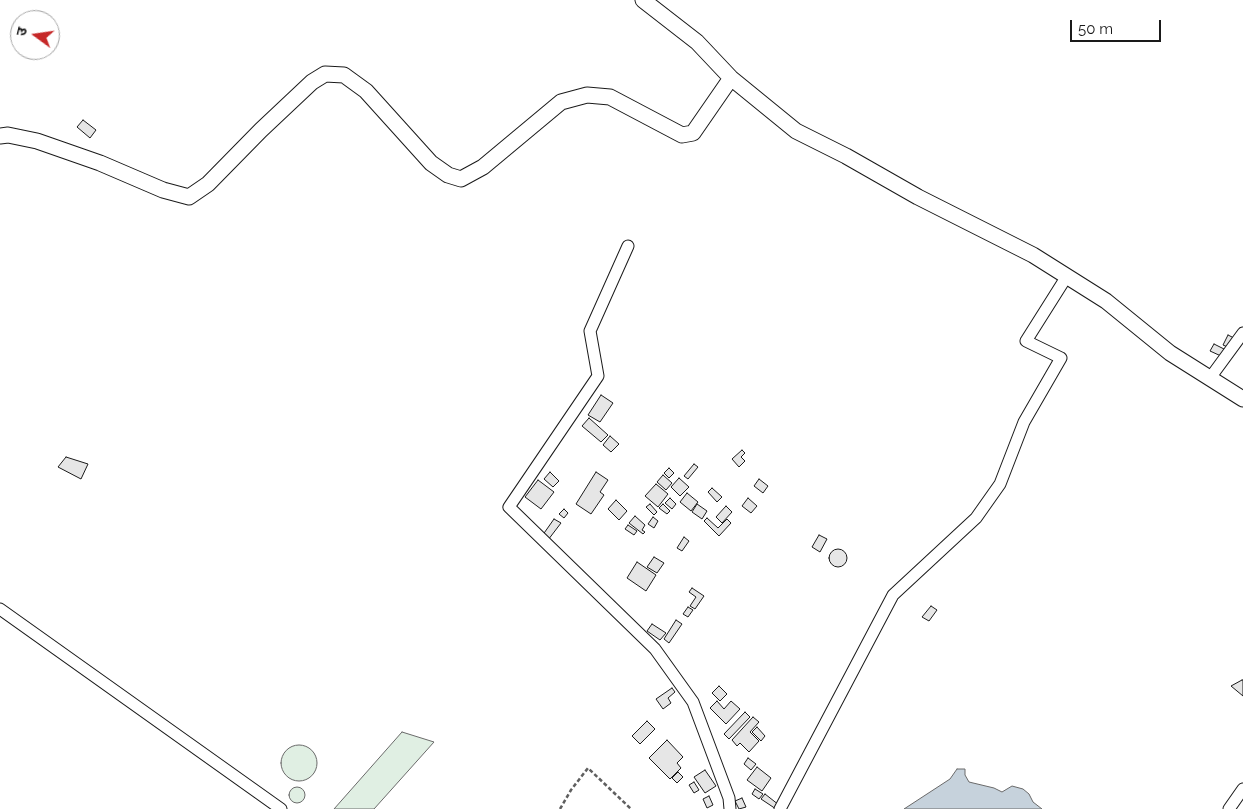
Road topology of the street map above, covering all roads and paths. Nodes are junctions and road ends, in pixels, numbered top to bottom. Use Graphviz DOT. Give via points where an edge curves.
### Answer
graph roads {
  1 [pos="643,0"];
  2 [pos="731,78"];
  3 [pos="0,136"];
  4 [pos="628,246"];
  5 [pos="1067,276"];
  6 [pos="1243,333"];
  7 [pos="1210,378"];
  8 [pos="1243,399"];
  9 [pos="0,609"];
  10 [pos="1243,789"];
  11 [pos="280,809"];
  12 [pos="560,809"];
  13 [pos="631,809"];
  14 [pos="730,809"];
  15 [pos="780,809"];
  16 [pos="1229,809"];
  1 -- 2 [label="street" via="697,42"];
  2 -- 3 [label="street" via="693,132 682,134 610,96 587,95 562,102 483,167 461,179 448,176 431,163 366,91 344,75 325,74 312,82 208,184 189,197 37,141"];
  2 -- 5 [label="street" via="796,132 1033,255"];
  4 -- 14 [label="street" via="590,331 598,376 510,507 655,650 693,702 729,798"];
  5 -- 7 [label="street" via="1106,301 1170,353"];
  5 -- 15 [label="street" via="1026,341 1061,358 1024,422 1000,484 976,518 893,595"];
  6 -- 7 [label="street"];
  7 -- 8 [label="street"];
  9 -- 11 [label="street"];
  10 -- 16 [label="street"];
  12 -- 13 [label="path" via="588,768"];
}
